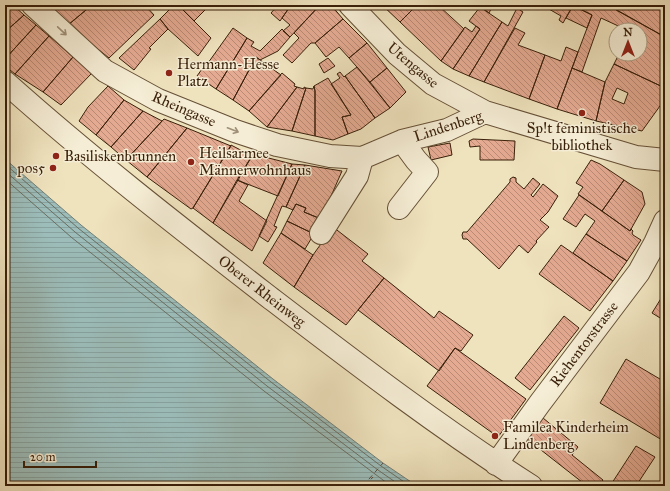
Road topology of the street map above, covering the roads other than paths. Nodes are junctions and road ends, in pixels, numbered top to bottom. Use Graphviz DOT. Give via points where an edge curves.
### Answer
graph roads {
  1 [pos="33,5"];
  2 [pos="350,5"];
  3 [pos="5,82"];
  4 [pos="485,112"];
  5 [pos="402,141"];
  6 [pos="362,158"];
  7 [pos="665,160"];
  8 [pos="399,208"];
  9 [pos="665,221"];
  10 [pos="321,233"];
  11 [pos="496,464"];
  12 [pos="531,486"];
  1 -- 6 [label="street, Rheingasse, one-way" via="105,71 158,100 277,145 330,156"];
  2 -- 4 [label="street, Utengasse" via="397,54 433,84"];
  3 -- 11 [label="street, Oberer Rheinweg" via="58,130 154,208 377,380"];
  4 -- 5 [label="street, Lindenberg" via="447,130"];
  4 -- 7 [label="street, Lindenberg" via="636,157"];
  5 -- 6 [label="street, Lindenberg"];
  5 -- 8 [label="street" via="427,172"];
  6 -- 10 [label="street" via="356,176"];
  9 -- 11 [label="street, Riehentorstrasse" via="639,272"];
  11 -- 12 [label="street, Oberer Rheinweg"];
}
